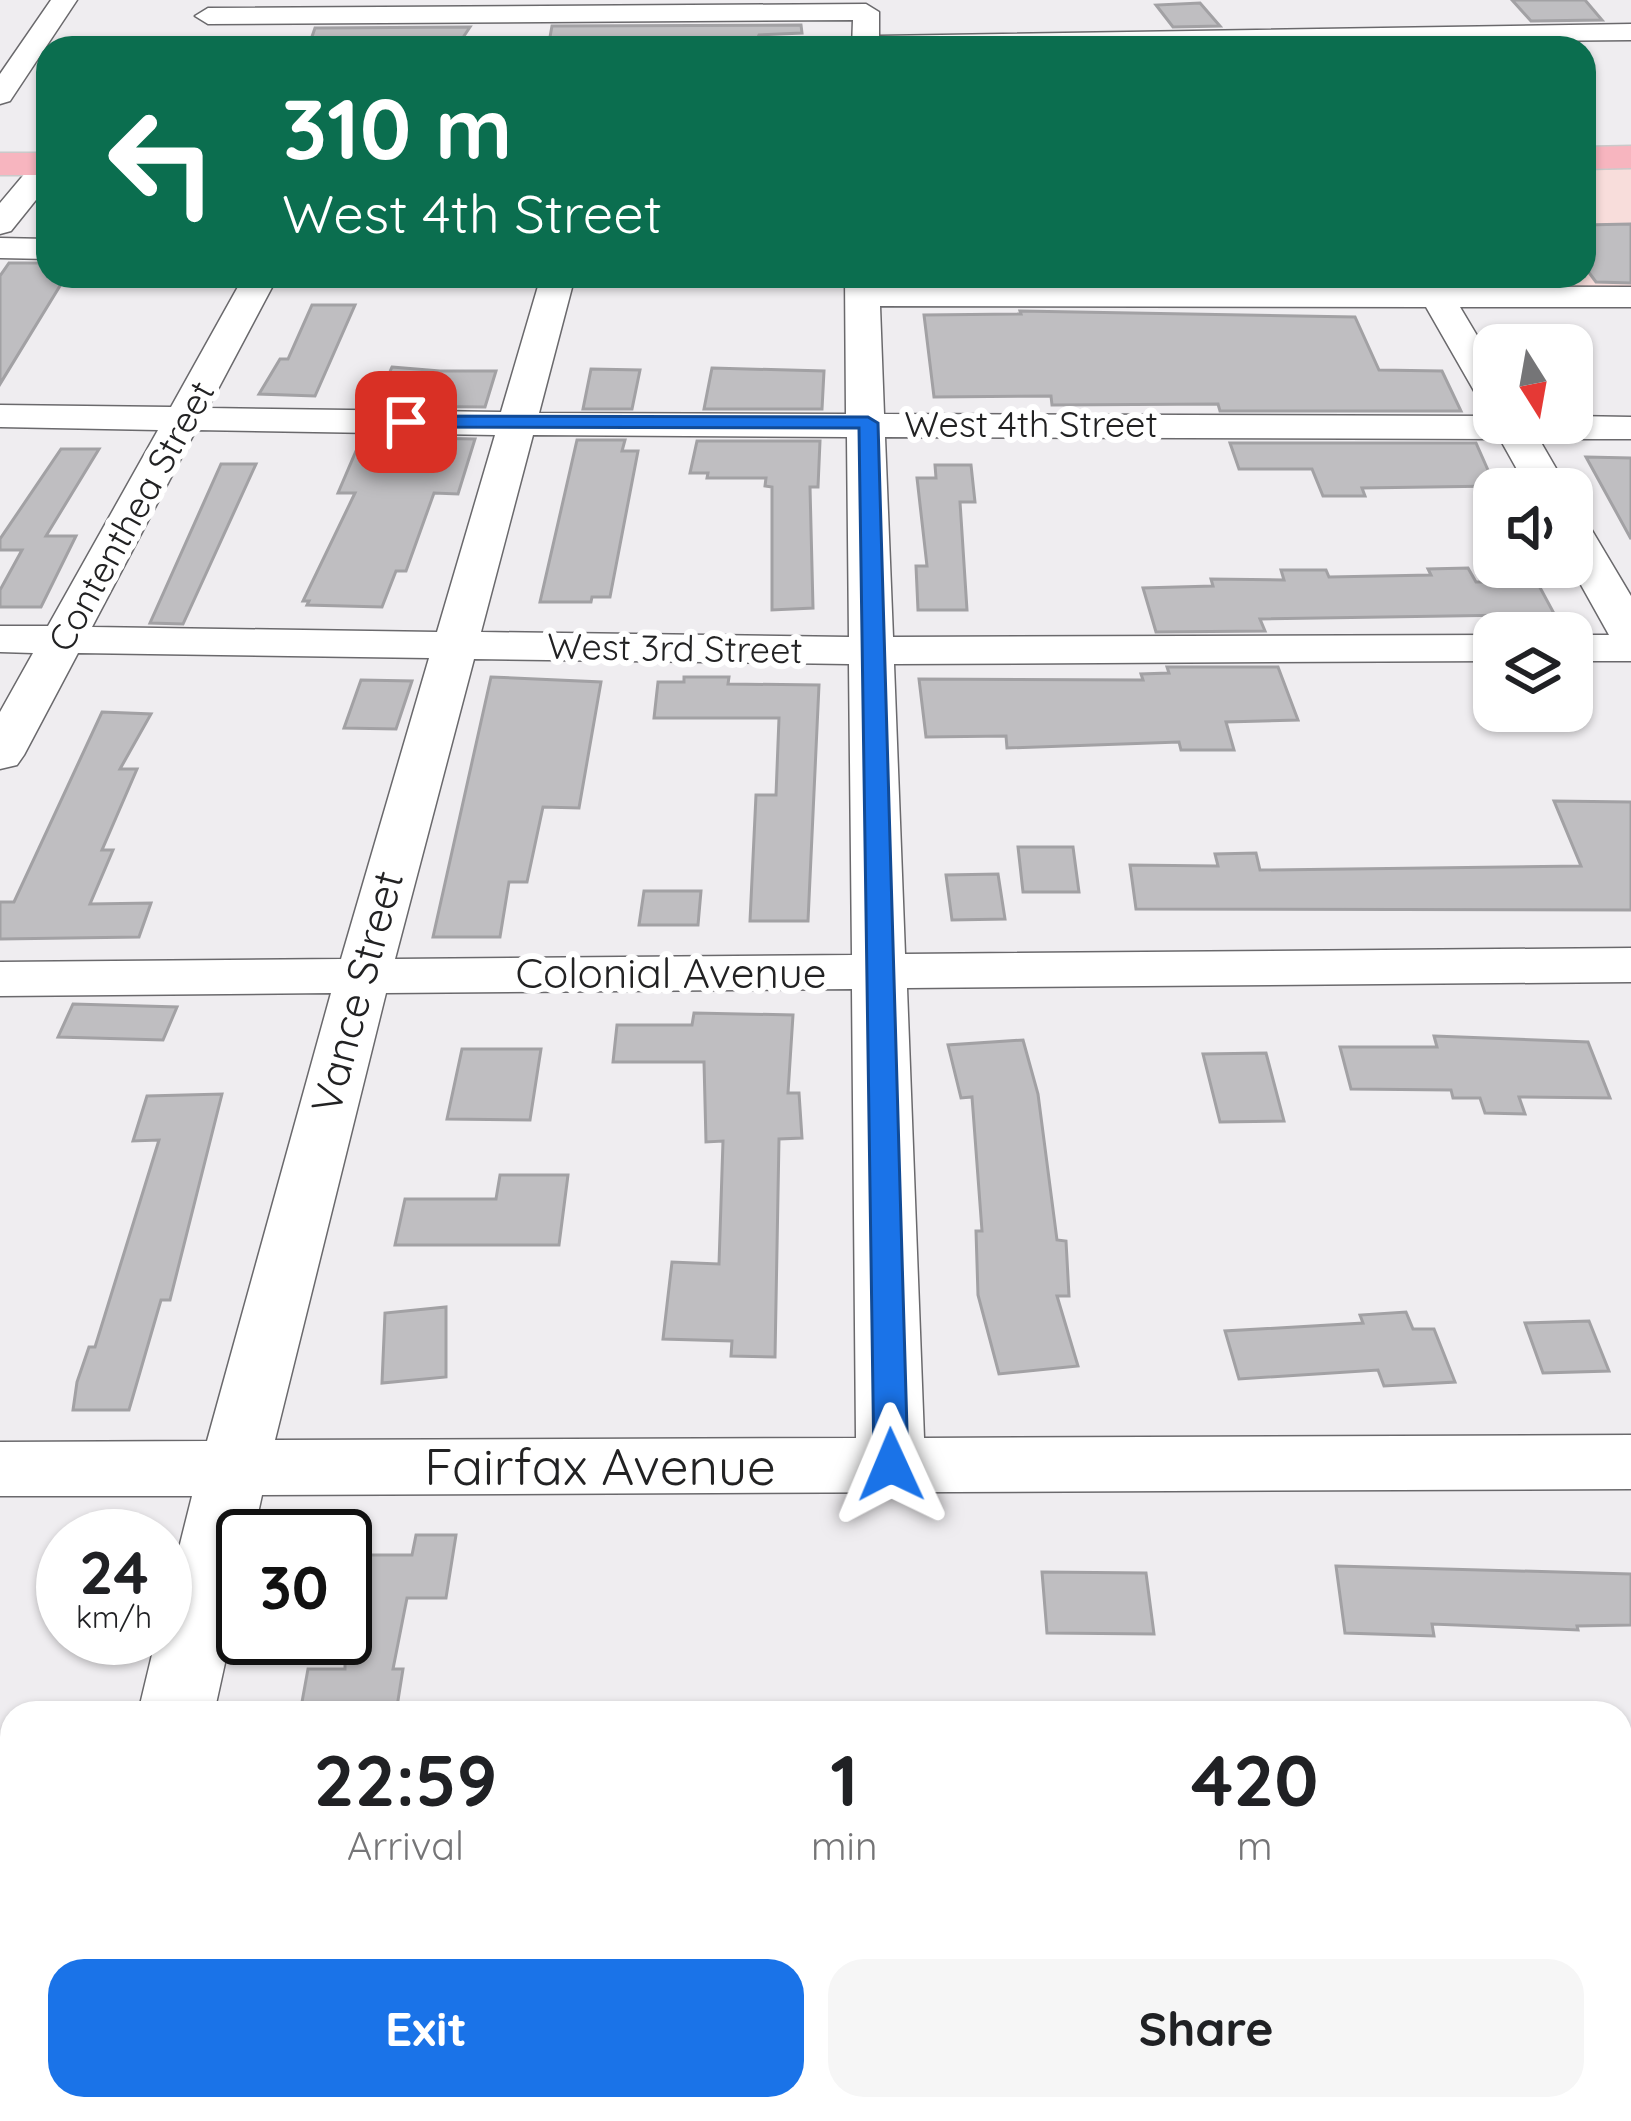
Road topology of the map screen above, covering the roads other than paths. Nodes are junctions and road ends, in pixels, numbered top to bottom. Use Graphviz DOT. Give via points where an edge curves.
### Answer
graph roads {
  1 [pos="64,0"];
  2 [pos="1434,0"];
  3 [pos="620,7"];
  4 [pos="397,8"];
  5 [pos="208,16"];
  6 [pos="1631,32"];
  7 [pos="1252,35"];
  8 [pos="384,36"];
  9 [pos="865,36"];
  10 [pos="1126,36"];
  11 [pos="1288,36"];
  12 [pos="1462,36"];
  13 [pos="1558,36"];
  14 [pos="9,70"];
  15 [pos="0,97"];
  16 [pos="32,98"];
  17 [pos="1631,157"];
  18 [pos="1596,158"];
  19 [pos="0,164"];
  20 [pos="36,164"];
  21 [pos="36,179"];
  22 [pos="0,224"];
  23 [pos="0,248"];
  24 [pos="36,249"];
  25 [pos="255,288"];
  26 [pos="555,288"];
  27 [pos="863,288"];
  28 [pos="1402,288"];
  29 [pos="1437,297"];
  30 [pos="1631,297"];
  31 [pos="1473,359"];
  32 [pos="1473,415"];
  33 [pos="0,416"];
  34 [pos="187,417"];
  35 [pos="868,423"];
  36 [pos="518,424"];
  37 [pos="1593,424"];
  38 [pos="1631,428"];
  39 [pos="1593,568"];
  40 [pos="1631,634"];
  41 [pos="0,640"];
  42 [pos="62,640"];
  43 [pos="454,644"];
  44 [pos="1473,648"];
  45 [pos="1593,648"];
  46 [pos="1631,648"];
  47 [pos="871,651"];
  48 [pos="0,755"];
  49 [pos="1631,965"];
  50 [pos="361,973"];
  51 [pos="880,973"];
  52 [pos="0,979"];
  53 [pos="1631,1462"];
  54 [pos="891,1465"];
  55 [pos="231,1468"];
  56 [pos="0,1469"];
  57 [pos="179,1701"];
  1 -- 14 [label="street"];
  2 -- 12 [label="street"];
  3 -- 4 [label="street"];
  3 -- 9 [label="street" via="866,12"];
  4 -- 5 [label="street"];
  4 -- 8 [label="street"];
  6 -- 13 [label="street"];
  7 -- 10 [label="street"];
  7 -- 11 [label="street"];
  14 -- 15 [label="street"];
  15 -- 16 [label="street"];
  17 -- 18 [label="main road"];
  19 -- 20 [label="main road"];
  21 -- 22 [label="street"];
  23 -- 24 [label="street"];
  25 -- 34 [label="street, Contenthea Street"];
  26 -- 36 [label="street, Vance Street"];
  27 -- 35 [label="street"];
  28 -- 29 [label="street"];
  29 -- 30 [label="street"];
  29 -- 31 [label="street"];
  32 -- 35 [label="street, West 4th Street"];
  33 -- 34 [label="street, West 4th Street"];
  34 -- 36 [label="street, West 4th Street"];
  34 -- 42 [label="street, Contenthea Street"];
  35 -- 36 [label="street, West 4th Street"];
  35 -- 47 [label="street"];
  36 -- 43 [label="street, Vance Street"];
  37 -- 38 [label="street, West 4th Street"];
  39 -- 40 [label="street"];
  41 -- 42 [label="street, West 3rd Street"];
  42 -- 43 [label="street, West 3rd Street"];
  42 -- 48 [label="street, Contenthea Street"];
  43 -- 47 [label="street, West 3rd Street"];
  43 -- 50 [label="street, Vance Street"];
  44 -- 47 [label="street, West 3rd Street"];
  45 -- 46 [label="street"];
  47 -- 51 [label="street"];
  49 -- 51 [label="street, Colonial Avenue"];
  50 -- 51 [label="street, Colonial Avenue"];
  50 -- 52 [label="street, Colonial Avenue"];
  50 -- 55 [label="street, Vance Street"];
  51 -- 54 [label="street"];
  53 -- 54 [label="street, Fairfax Avenue"];
  54 -- 55 [label="street, Fairfax Avenue"];
  55 -- 56 [label="street, Fairfax Avenue"];
  55 -- 57 [label="street, Vance Street"];
}
